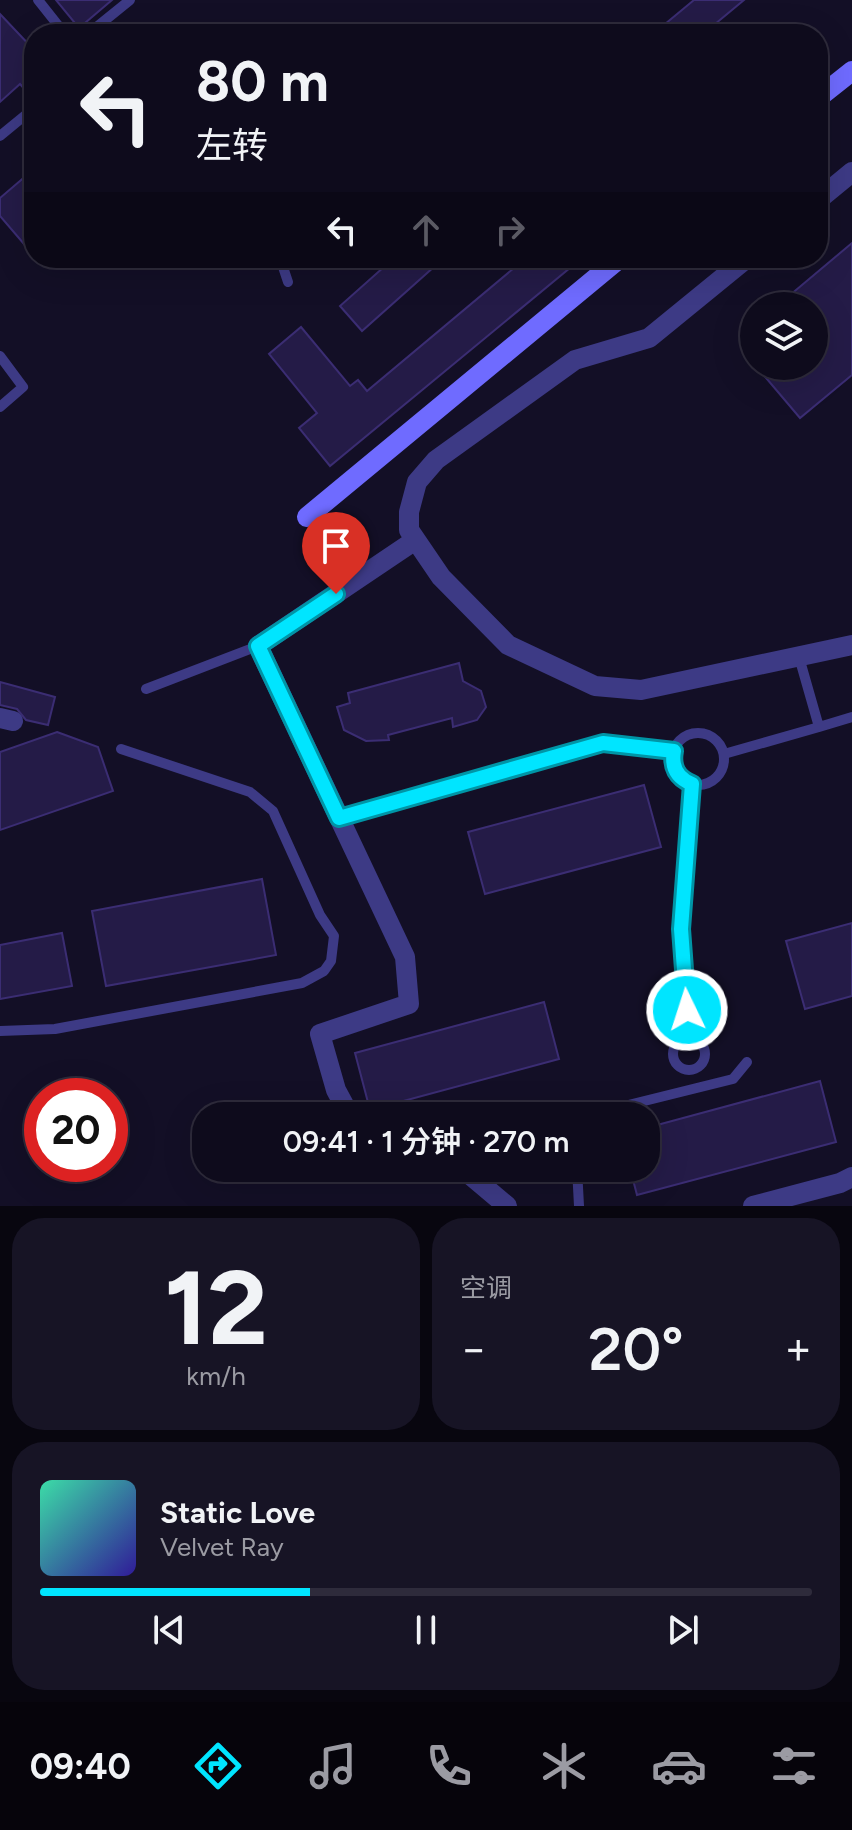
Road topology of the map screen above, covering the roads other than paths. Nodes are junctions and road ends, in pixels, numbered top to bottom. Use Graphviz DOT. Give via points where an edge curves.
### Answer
graph roads {
  1 [pos="38,0"];
  2 [pos="130,0"];
  3 [pos="57,24"];
  4 [pos="100,24"];
  5 [pos="852,71"];
  6 [pos="828,90"];
  7 [pos="24,116"];
  8 [pos="0,136"];
  9 [pos="852,172"];
  10 [pos="828,192"];
  11 [pos="283,268"];
  12 [pos="608,268"];
  13 [pos="735,268"];
  14 [pos="288,282"];
  15 [pos="0,356"];
  16 [pos="0,407"];
  17 [pos="307,517"];
  18 [pos="414,541"];
  19 [pos="852,645"];
  20 [pos="258,646"];
  21 [pos="799,657"];
  22 [pos="146,689"];
  23 [pos="852,717"];
  24 [pos="819,727"];
  25 [pos="121,749"];
  26 [pos="674,751"];
  27 [pos="724,754"];
  28 [pos="692,784"];
  29 [pos="339,818"];
  30 [pos="0,1031"];
  31 [pos="689,1037"];
  32 [pos="747,1062"];
  33 [pos="690,1070"];
  34 [pos="691,1087"];
  35 [pos="342,1102"];
  36 [pos="636,1102"];
  37 [pos="852,1177"];
  38 [pos="479,1182"];
  39 [pos="578,1182"];
  40 [pos="507,1206"];
  41 [pos="579,1206"];
  42 [pos="753,1206"];
  1 -- 3 [label="lane"];
  2 -- 4 [label="lane"];
  5 -- 6 [label="street"];
  7 -- 8 [label="lane"];
  9 -- 10 [label="street"];
  11 -- 14 [label="lane"];
  12 -- 17 [label="street"];
  13 -- 18 [label="street" via="649,338 575,360 436,460 412,497 409,530"];
  15 -- 16 [label="lane" via="23,387"];
  18 -- 20 [label="street"];
  18 -- 21 [label="street" via="441,577 508,645 595,686 641,690"];
  19 -- 21 [label="street"];
  20 -- 22 [label="lane"];
  20 -- 29 [label="street"];
  21 -- 24 [label="lane"];
  23 -- 24 [label="lane"];
  24 -- 27 [label="lane"];
  25 -- 30 [label="lane" via="250,792 273,811 334,936 331,961 302,983 55,1029"];
  26 -- 27 [label="lane" via="684,738 700,733 715,740"];
  26 -- 28 [label="lane" via="673,768"];
  26 -- 29 [label="lane" via="603,743"];
  27 -- 28 [label="lane" via="716,777"];
  28 -- 31 [label="lane" via="681,929"];
  29 -- 35 [label="street" via="405,957 409,1004 320,1034"];
  31 -- 33 [label="lane" via="705,1050 700,1066"];
  31 -- 33 [label="lane" via="675,1044 672,1054 680,1068"];
  32 -- 34 [label="lane" via="733,1079"];
  33 -- 34 [label="lane"];
  34 -- 36 [label="lane"];
  37 -- 42 [label="street"];
  38 -- 40 [label="street"];
  39 -- 41 [label="lane"];
}
